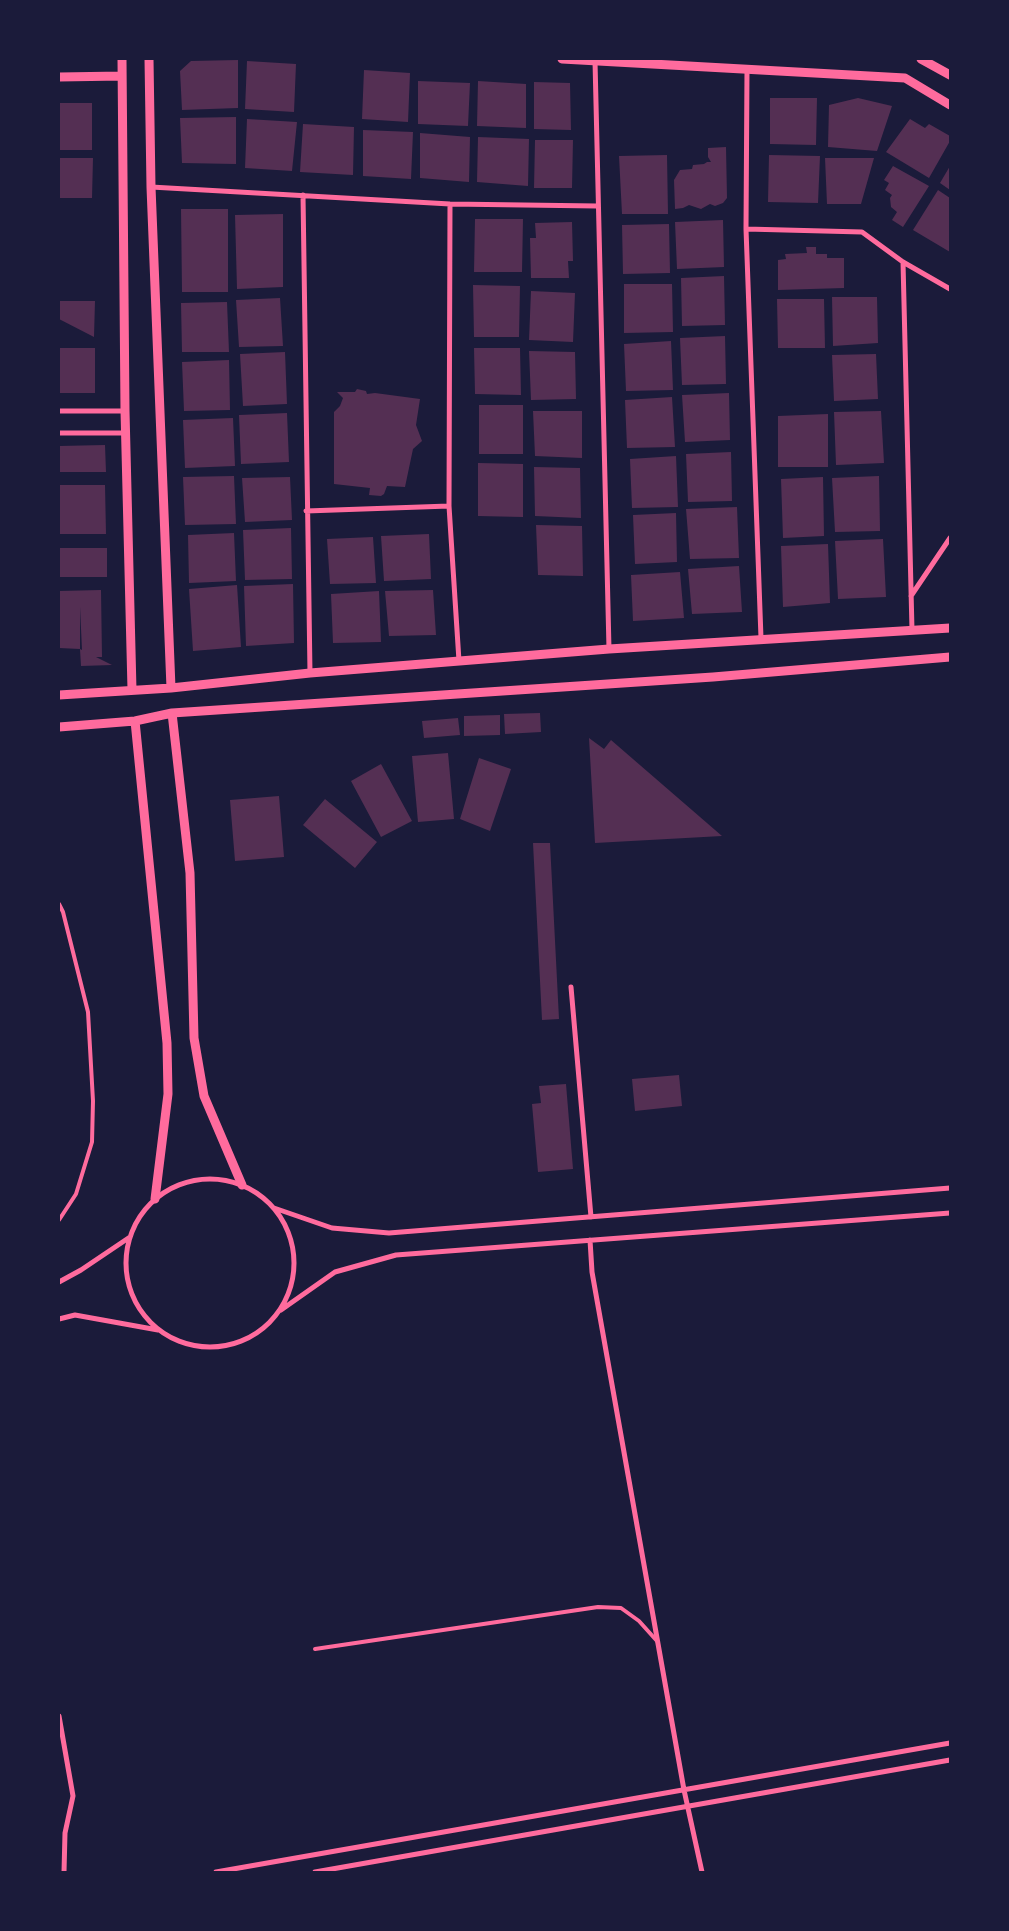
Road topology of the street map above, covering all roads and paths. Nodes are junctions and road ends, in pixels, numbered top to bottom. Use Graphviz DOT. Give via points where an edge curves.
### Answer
graph roads {
  1 [pos="122,59"];
  2 [pos="150,59"];
  3 [pos="562,59"];
  4 [pos="922,59"];
  5 [pos="595,61"];
  6 [pos="708,63"];
  7 [pos="748,70"];
  8 [pos="950,75"];
  9 [pos="122,76"];
  10 [pos="59,77"];
  11 [pos="950,105"];
  12 [pos="151,187"];
  13 [pos="303,195"];
  14 [pos="450,204"];
  15 [pos="597,206"];
  16 [pos="746,229"];
  17 [pos="903,262"];
  18 [pos="950,289"];
  19 [pos="59,411"];
  20 [pos="125,411"];
  21 [pos="59,433"];
  22 [pos="127,433"];
  23 [pos="449,506"];
  24 [pos="306,511"];
  25 [pos="950,538"];
  26 [pos="911,596"];
  27 [pos="950,628"];
  28 [pos="912,630"];
  29 [pos="761,638"];
  30 [pos="609,649"];
  31 [pos="950,657"];
  32 [pos="459,661"];
  33 [pos="310,673"];
  34 [pos="171,688"];
  35 [pos="132,690"];
  36 [pos="59,695"];
  37 [pos="172,713"];
  38 [pos="135,721"];
  39 [pos="59,727"];
  40 [pos="59,904"];
  41 [pos="571,988"];
  42 [pos="242,1185"];
  43 [pos="950,1188"];
  44 [pos="155,1199"];
  45 [pos="274,1208"];
  46 [pos="950,1213"];
  47 [pos="591,1217"];
  48 [pos="59,1220"];
  49 [pos="130,1237"];
  50 [pos="590,1240"];
  51 [pos="59,1282"];
  52 [pos="281,1310"];
  53 [pos="59,1319"];
  54 [pos="158,1330"];
  55 [pos="658,1643"];
  56 [pos="314,1649"];
  57 [pos="59,1716"];
  58 [pos="950,1743"];
  59 [pos="950,1760"];
  60 [pos="684,1790"];
  61 [pos="687,1806"];
  62 [pos="64,1872"];
  63 [pos="216,1872"];
  64 [pos="315,1872"];
  65 [pos="702,1872"];
  1 -- 9 [label="street"];
  2 -- 12 [label="street"];
  3 -- 5 [label="street"];
  4 -- 8 [label="street"];
  5 -- 6 [label="street"];
  5 -- 15 [label="street"];
  6 -- 7 [label="street"];
  7 -- 11 [label="street" via="905,78"];
  7 -- 16 [label="street"];
  9 -- 10 [label="street"];
  9 -- 20 [label="street"];
  12 -- 13 [label="street"];
  12 -- 34 [label="street"];
  13 -- 14 [label="street"];
  13 -- 24 [label="street"];
  14 -- 15 [label="street"];
  14 -- 23 [label="street"];
  15 -- 30 [label="street"];
  16 -- 17 [label="street" via="862,232"];
  16 -- 29 [label="street"];
  17 -- 18 [label="street"];
  17 -- 26 [label="street"];
  19 -- 20 [label="street"];
  20 -- 22 [label="street"];
  21 -- 22 [label="street"];
  22 -- 35 [label="street"];
  23 -- 24 [label="street"];
  23 -- 32 [label="street"];
  24 -- 33 [label="street"];
  25 -- 26 [label="street"];
  26 -- 28 [label="street"];
  27 -- 28 [label="street"];
  28 -- 29 [label="street"];
  29 -- 30 [label="street"];
  30 -- 32 [label="street"];
  31 -- 37 [label="street" via="713,677"];
  32 -- 33 [label="street"];
  33 -- 34 [label="street"];
  34 -- 35 [label="street"];
  35 -- 36 [label="street"];
  37 -- 38 [label="street"];
  37 -- 42 [label="street" via="190,873 194,1038 204,1096"];
  38 -- 39 [label="street"];
  38 -- 44 [label="street" via="167,1043 168,1094"];
  40 -- 48 [label="lane" via="88,1012 93,1101 92,1142 76,1194"];
  41 -- 47 [label="street"];
  42 -- 44 [label="street" via="220,1180 197,1180 175,1187"];
  42 -- 45 [label="street"];
  43 -- 47 [label="street"];
  44 -- 49 [label="street" via="140,1216"];
  45 -- 47 [label="street" via="332,1228 389,1233"];
  45 -- 52 [label="street" via="289,1231 295,1258 292,1285"];
  46 -- 50 [label="street"];
  49 -- 51 [label="street"];
  49 -- 54 [label="street" via="125,1262 129,1288 140,1311"];
  50 -- 52 [label="street" via="396,1255 335,1272"];
  50 -- 55 [label="street" via="592,1272"];
  52 -- 54 [label="street" via="262,1331 238,1344 210,1348 182,1344"];
  53 -- 54 [label="street" via="75,1315"];
  55 -- 56 [label="lane" via="639,1621 621,1608 598,1607"];
  55 -- 60 [label="street"];
  57 -- 62 [label="street" via="73,1796 65,1832"];
  58 -- 60 [label="street"];
  59 -- 61 [label="street"];
  60 -- 61 [label="street"];
  60 -- 63 [label="street"];
  61 -- 64 [label="street"];
  61 -- 65 [label="street"];
}
